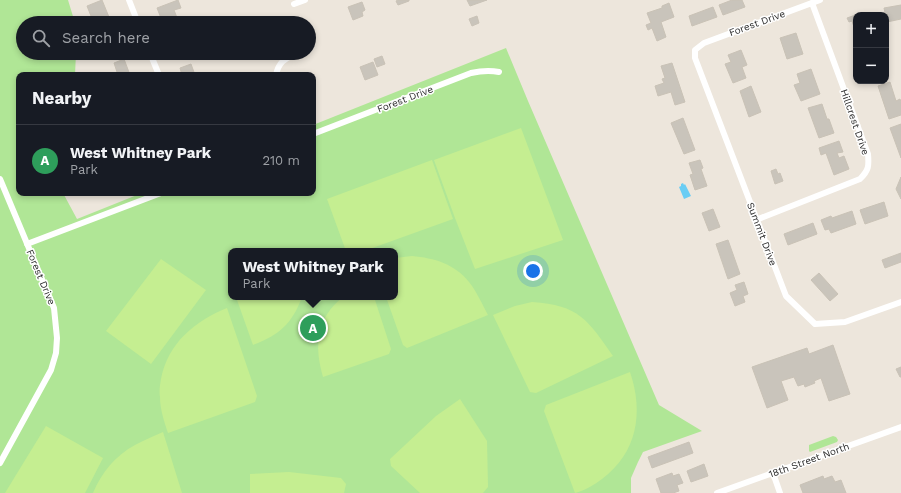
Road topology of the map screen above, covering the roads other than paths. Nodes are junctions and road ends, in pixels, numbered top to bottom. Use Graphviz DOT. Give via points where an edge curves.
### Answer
graph roads {
  1 [pos="129,0"];
  2 [pos="305,0"];
  3 [pos="820,0"];
  4 [pos="812,3"];
  5 [pos="294,4"];
  6 [pos="135,16"];
  7 [pos="695,50"];
  8 [pos="153,60"];
  9 [pos="285,60"];
  10 [pos="158,72"];
  11 [pos="277,72"];
  12 [pos="499,72"];
  13 [pos="316,133"];
  14 [pos="0,179"];
  15 [pos="153,196"];
  16 [pos="756,220"];
  17 [pos="27,244"];
  18 [pos="901,302"];
  19 [pos="901,427"];
  20 [pos="0,463"];
  21 [pos="773,473"];
  22 [pos="717,493"];
  23 [pos="780,493"];
  1 -- 6 [label="street"];
  2 -- 5 [label="street"];
  3 -- 4 [label="street, Forest Drive"];
  4 -- 7 [label="street, Forest Drive" via="704,42"];
  4 -- 16 [label="street, Hillcrest Drive" via="868,154 869,164 860,179"];
  7 -- 16 [label="street, Summit Drive" via="695,58"];
  8 -- 10 [label="street"];
  9 -- 11 [label="street" via="279,65"];
  12 -- 13 [label="street, Forest Drive" via="492,70 471,73"];
  14 -- 17 [label="street"];
  15 -- 17 [label="street, Forest Drive"];
  16 -- 18 [label="street, Summit Drive" via="786,296 815,324 845,322"];
  17 -- 20 [label="street, Forest Drive" via="54,308 56,353 51,370"];
  19 -- 21 [label="street, 18th Street North"];
  21 -- 22 [label="street, 18th Street North"];
  21 -- 23 [label="street"];
}
